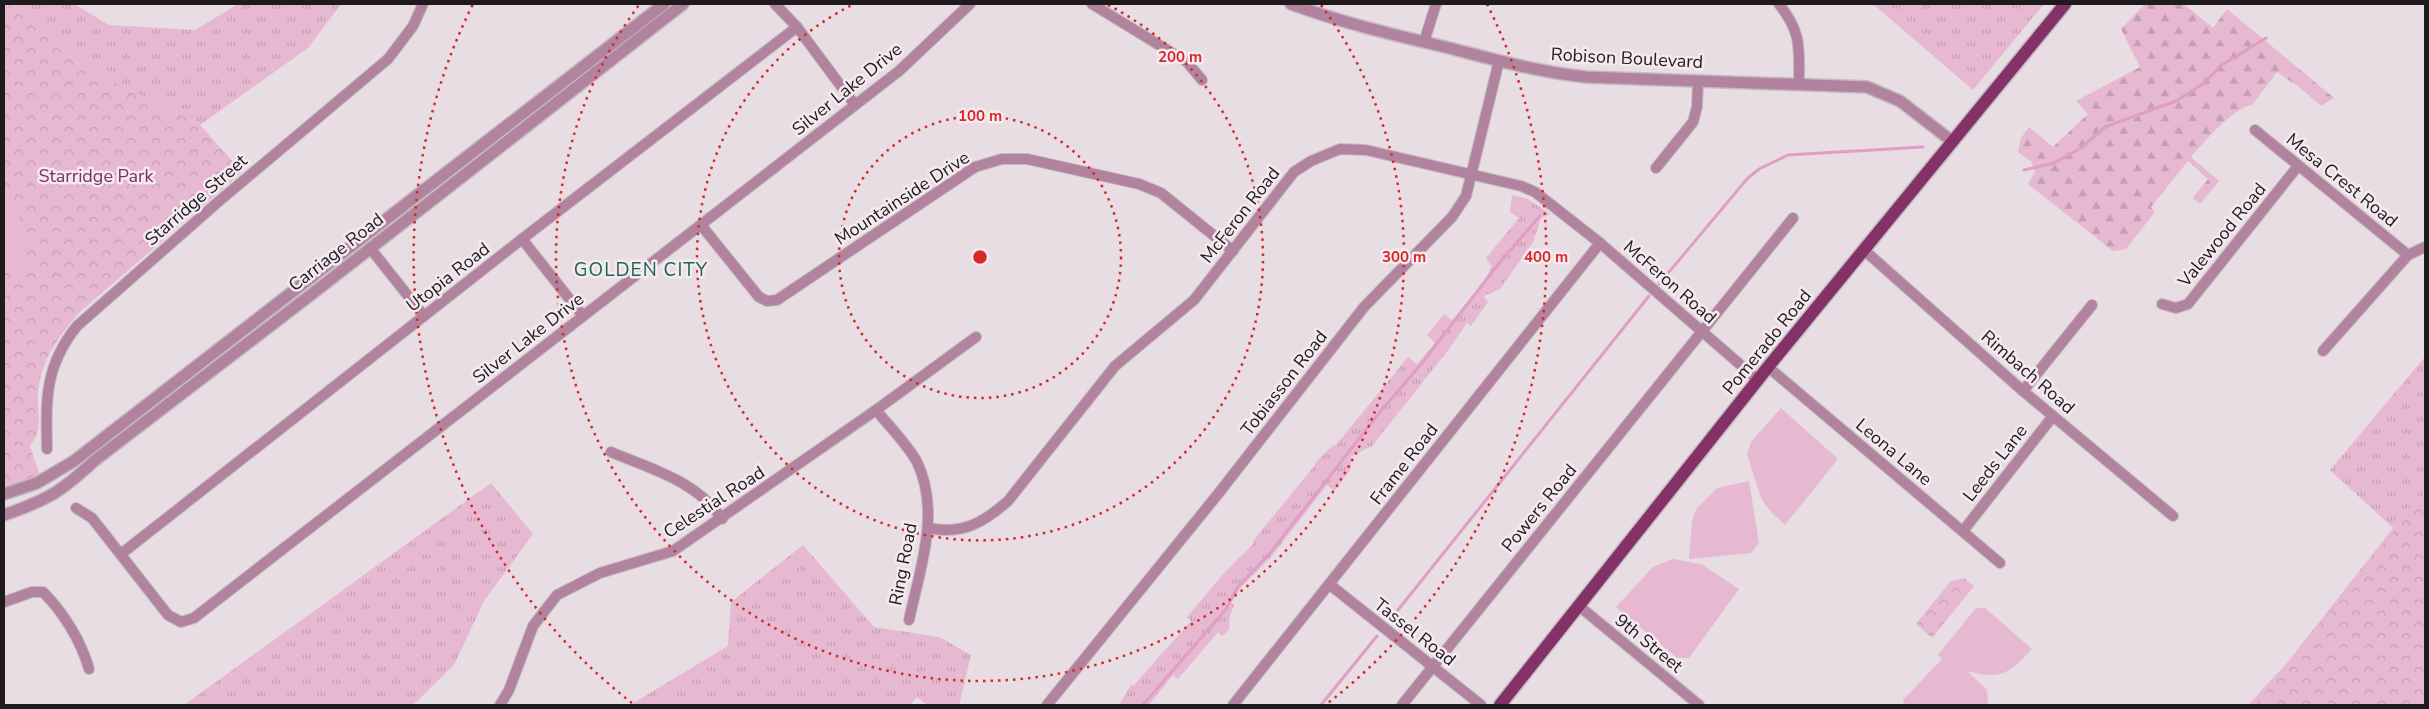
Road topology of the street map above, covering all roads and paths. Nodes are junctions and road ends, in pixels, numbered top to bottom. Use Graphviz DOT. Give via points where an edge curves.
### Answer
graph roads {
  1 [pos="423,4"];
  2 [pos="683,4"];
  3 [pos="775,4"];
  4 [pos="970,4"];
  5 [pos="1092,4"];
  6 [pos="1291,4"];
  7 [pos="1436,4"];
  8 [pos="1780,4"];
  9 [pos="2065,4"];
  10 [pos="658,10"];
  11 [pos="797,28"];
  12 [pos="1424,42"];
  13 [pos="1499,61"];
  14 [pos="1202,80"];
  15 [pos="1698,81"];
  16 [pos="1799,83"];
  17 [pos="855,105"];
  18 [pos="2255,130"];
  19 [pos="1953,142"];
  20 [pos="492,144"];
  21 [pos="2298,166"];
  22 [pos="1656,168"];
  23 [pos="1472,175"];
  24 [pos="1793,218"];
  25 [pos="701,225"];
  26 [pos="362,238"];
  27 [pos="522,238"];
  28 [pos="1600,243"];
  29 [pos="2425,247"];
  30 [pos="370,248"];
  31 [pos="1864,250"];
  32 [pos="1233,251"];
  33 [pos="2408,255"];
  34 [pos="2162,304"];
  35 [pos="2092,305"];
  36 [pos="424,316"];
  37 [pos="583,316"];
  38 [pos="1702,331"];
  39 [pos="976,337"];
  40 [pos="2323,351"];
  41 [pos="1768,367"];
  42 [pos="1758,380"];
  43 [pos="2023,391"];
  44 [pos="876,410"];
  45 [pos="2053,416"];
  46 [pos="94,446"];
  47 [pos="48,449"];
  48 [pos="611,452"];
  49 [pos="102,455"];
  50 [pos="4,494"];
  51 [pos="76,508"];
  52 [pos="4,515"];
  53 [pos="2173,516"];
  54 [pos="722,519"];
  55 [pos="928,528"];
  56 [pos="1963,531"];
  57 [pos="121,554"];
  58 [pos="2000,563"];
  59 [pos="1329,584"];
  60 [pos="4,602"];
  61 [pos="1579,606"];
  62 [pos="909,620"];
  63 [pos="1433,667"];
  64 [pos="89,669"];
  65 [pos="500,705"];
  66 [pos="1046,705"];
  67 [pos="1233,705"];
  68 [pos="1402,705"];
  69 [pos="1481,705"];
  70 [pos="1500,705"];
  71 [pos="1699,705"];
  1 -- 47 [label="street, Starridge Street" via="413,26 388,59 77,326 53,367 46,400"];
  2 -- 10 [label="street, Carriage Road"];
  3 -- 11 [label="street"];
  4 -- 17 [label="street, Silver Lake Drive" via="900,71"];
  5 -- 14 [label="street" via="1186,62"];
  6 -- 12 [label="street, Robison Boulevard"];
  7 -- 12 [label="street"];
  8 -- 16 [label="street" via="1794,25 1798,38"];
  9 -- 19 [label="main road, Pomerado Road"];
  10 -- 20 [label="street, Carriage Road"];
  11 -- 17 [label="street"];
  11 -- 27 [label="street, Utopia Road"];
  12 -- 13 [label="street, Robison Boulevard"];
  13 -- 15 [label="street, Robison Boulevard" via="1555,74"];
  13 -- 23 [label="street, Tobiasson Road"];
  15 -- 16 [label="street, Robison Boulevard"];
  15 -- 22 [label="street" via="1693,122"];
  16 -- 19 [label="street, Robison Boulevard" via="1867,87 1883,92 1900,101"];
  17 -- 25 [label="street, Silver Lake Drive"];
  18 -- 21 [label="street, Mesa Crest Road"];
  19 -- 31 [label="main road, Pomerado Road"];
  20 -- 26 [label="street, Carriage Road"];
  20 -- 30 [label="street, Carriage Road"];
  21 -- 33 [label="street, Mesa Crest Road"];
  21 -- 34 [label="street, Valewood Road" via="2188,304 2176,308"];
  23 -- 28 [label="street, McFeron Road" via="1535,192"];
  23 -- 32 [label="street, McFeron Road" via="1366,150 1340,149 1294,172"];
  23 -- 66 [label="street, Tobiasson Road" via="1466,196 1452,217 1364,307 1218,494"];
  24 -- 38 [label="street, Powers Road"];
  25 -- 32 [label="street, Mountainside Drive" via="759,297 767,301 778,300 975,167 1002,159 1028,160 1139,184 1161,193"];
  25 -- 37 [label="street, Silver Lake Drive"];
  26 -- 30 [label="street"];
  26 -- 46 [label="street, Carriage Road"];
  27 -- 36 [label="street, Utopia Road"];
  27 -- 37 [label="street"];
  28 -- 38 [label="street, McFeron Road"];
  28 -- 59 [label="street, Frame Road"];
  29 -- 33 [label="street"];
  30 -- 36 [label="street"];
  30 -- 49 [label="street, Carriage Road"];
  31 -- 41 [label="main road, Pomerado Road"];
  31 -- 43 [label="street, Rimbach Road"];
  32 -- 55 [label="street, McFeron Road" via="1187,308 1115,366 1008,501 994,514 970,527 944,531"];
  33 -- 40 [label="street"];
  35 -- 43 [label="street"];
  36 -- 57 [label="street, Utopia Road"];
  37 -- 57 [label="street, Silver Lake Drive" via="194,618 182,622 168,615"];
  38 -- 42 [label="street, McFeron Road"];
  38 -- 63 [label="street, Powers Road"];
  39 -- 44 [label="street, Celestial Road"];
  41 -- 42 [label="main road, Pomerado Road"];
  41 -- 56 [label="street, Leona Lane"];
  42 -- 61 [label="main road, Pomerado Road"];
  43 -- 45 [label="street, Rimbach Road"];
  44 -- 54 [label="street, Celestial Road"];
  44 -- 55 [label="street, Ring Road" via="916,460 926,488"];
  45 -- 53 [label="street, Rimbach Road"];
  45 -- 56 [label="street, Leeds Lane"];
  46 -- 49 [label="street"];
  46 -- 50 [label="street, Carriage Road" via="37,483"];
  48 -- 54 [label="street" via="699,493"];
  49 -- 52 [label="street, Carriage Road" via="58,493"];
  51 -- 57 [label="street" via="92,518"];
  54 -- 65 [label="street, Celestial Road" via="673,551 600,573 558,596 533,626 509,690"];
  55 -- 62 [label="street, Ring Road"];
  56 -- 58 [label="street, Leona Lane"];
  59 -- 63 [label="street, Tassel Road"];
  59 -- 67 [label="street, Frame Road"];
  60 -- 64 [label="street" via="32,592 43,592 82,647"];
  61 -- 70 [label="main road, Pomerado Road"];
  61 -- 71 [label="street, 9th Street"];
  63 -- 68 [label="street, Powers Road"];
  63 -- 69 [label="street, Tassel Road"];
}
